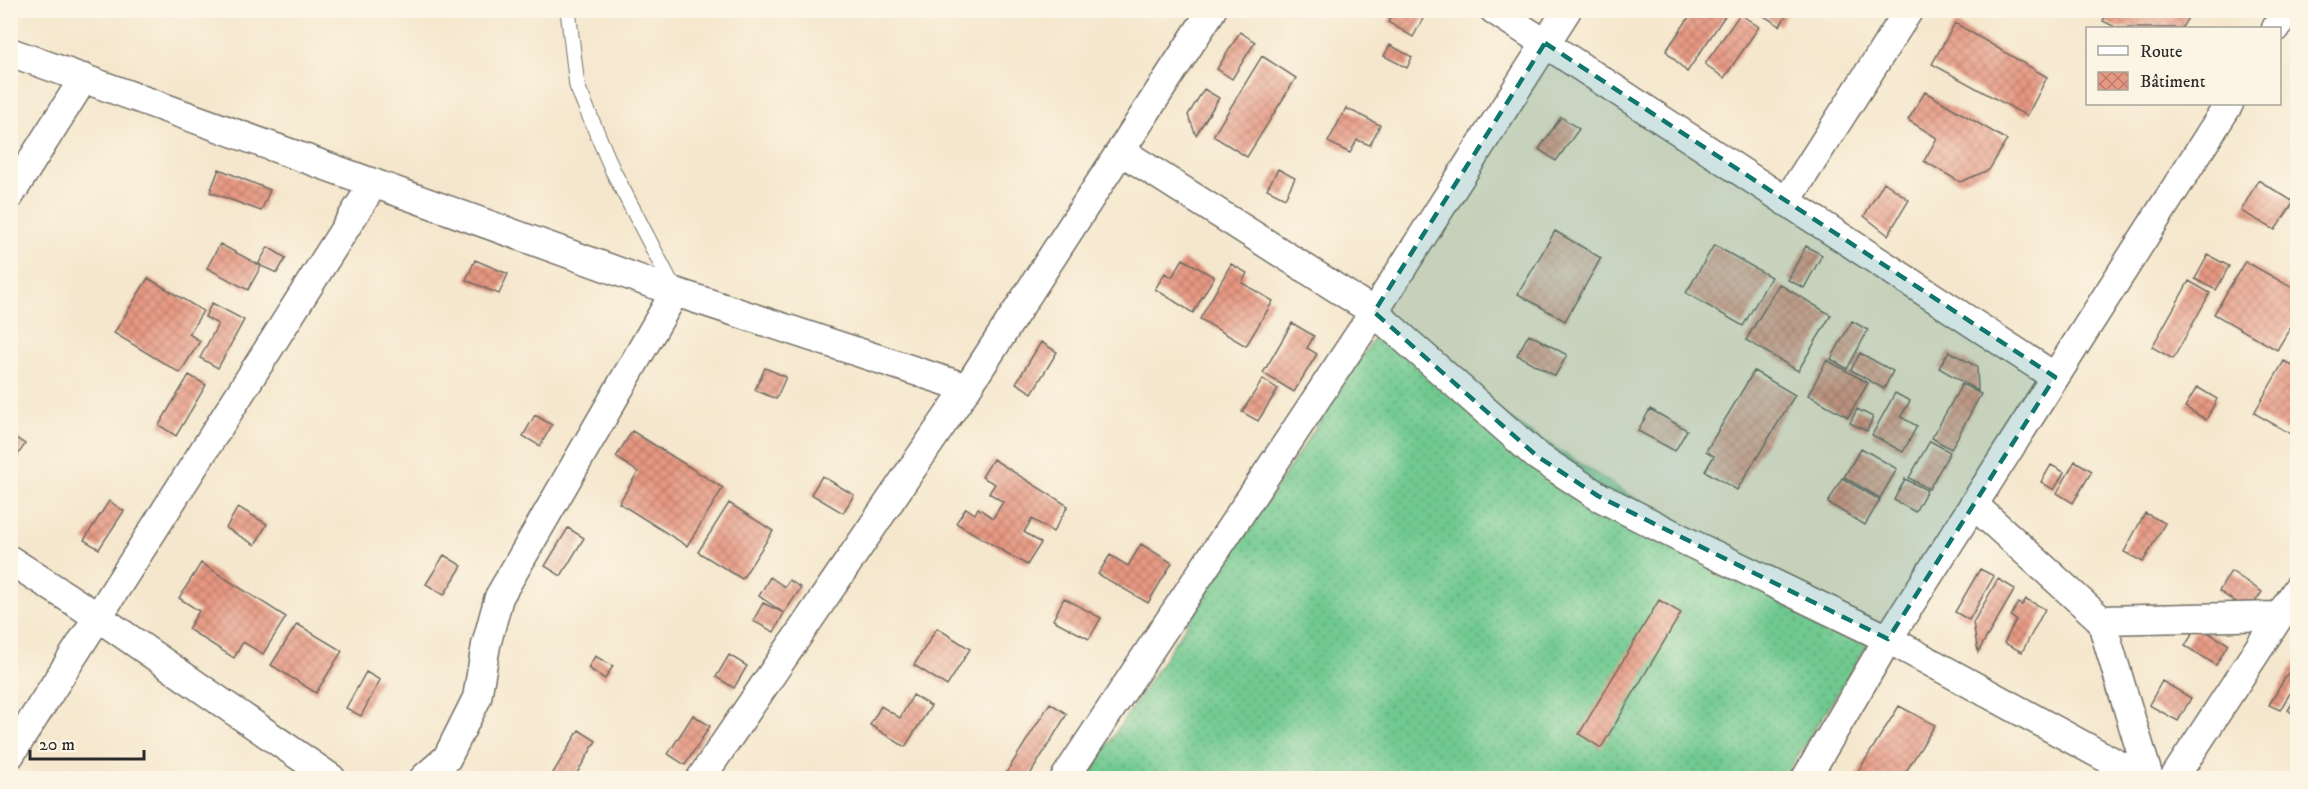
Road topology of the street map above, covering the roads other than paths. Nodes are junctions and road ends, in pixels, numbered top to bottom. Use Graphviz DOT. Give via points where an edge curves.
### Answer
graph roads {
  1 [pos="568,10"];
  2 [pos="1212,10"];
  3 [pos="1494,10"];
  4 [pos="1567,10"];
  5 [pos="1909,10"];
  6 [pos="2288,10"];
  7 [pos="2277,27"];
  8 [pos="1545,43"];
  9 [pos="10,52"];
  10 [pos="84,78"];
  11 [pos="2228,105"];
  12 [pos="1121,151"];
  13 [pos="374,183"];
  14 [pos="10,195"];
  15 [pos="1786,202"];
  16 [pos="675,292"];
  17 [pos="1374,312"];
  18 [pos="2055,377"];
  19 [pos="967,387"];
  20 [pos="1974,505"];
  21 [pos="10,560"];
  22 [pos="2298,588"];
  23 [pos="2279,616"];
  24 [pos="98,617"];
  25 [pos="2101,620"];
  26 [pos="1888,639"];
  27 [pos="10,755"];
  28 [pos="331,778"];
  29 [pos="424,778"];
  30 [pos="701,778"];
  31 [pos="1065,778"];
  32 [pos="1806,778"];
  33 [pos="2143,778"];
  34 [pos="2149,778"];
  35 [pos="2174,778"];
  1 -- 16 [label="lane" via="577,86 614,171"];
  2 -- 12 [label="street"];
  3 -- 8 [label="street"];
  4 -- 8 [label="street"];
  5 -- 15 [label="street"];
  6 -- 7 [label="street"];
  8 -- 15 [label="street"];
  8 -- 17 [label="street"];
  9 -- 10 [label="street"];
  10 -- 13 [label="street"];
  10 -- 14 [label="street"];
  11 -- 18 [label="street"];
  12 -- 17 [label="street"];
  12 -- 19 [label="street"];
  13 -- 16 [label="street"];
  13 -- 24 [label="street"];
  15 -- 18 [label="street"];
  16 -- 19 [label="street"];
  16 -- 29 [label="street" via="499,597 477,698 447,758"];
  17 -- 26 [label="street" via="1537,456 1598,496"];
  17 -- 31 [label="street"];
  18 -- 20 [label="street"];
  19 -- 30 [label="street"];
  20 -- 25 [label="street"];
  20 -- 26 [label="street"];
  21 -- 24 [label="street"];
  22 -- 23 [label="street"];
  23 -- 25 [label="street"];
  23 -- 35 [label="street"];
  24 -- 27 [label="street"];
  24 -- 28 [label="street"];
  25 -- 34 [label="street"];
  26 -- 32 [label="street"];
  26 -- 33 [label="street"];
}
